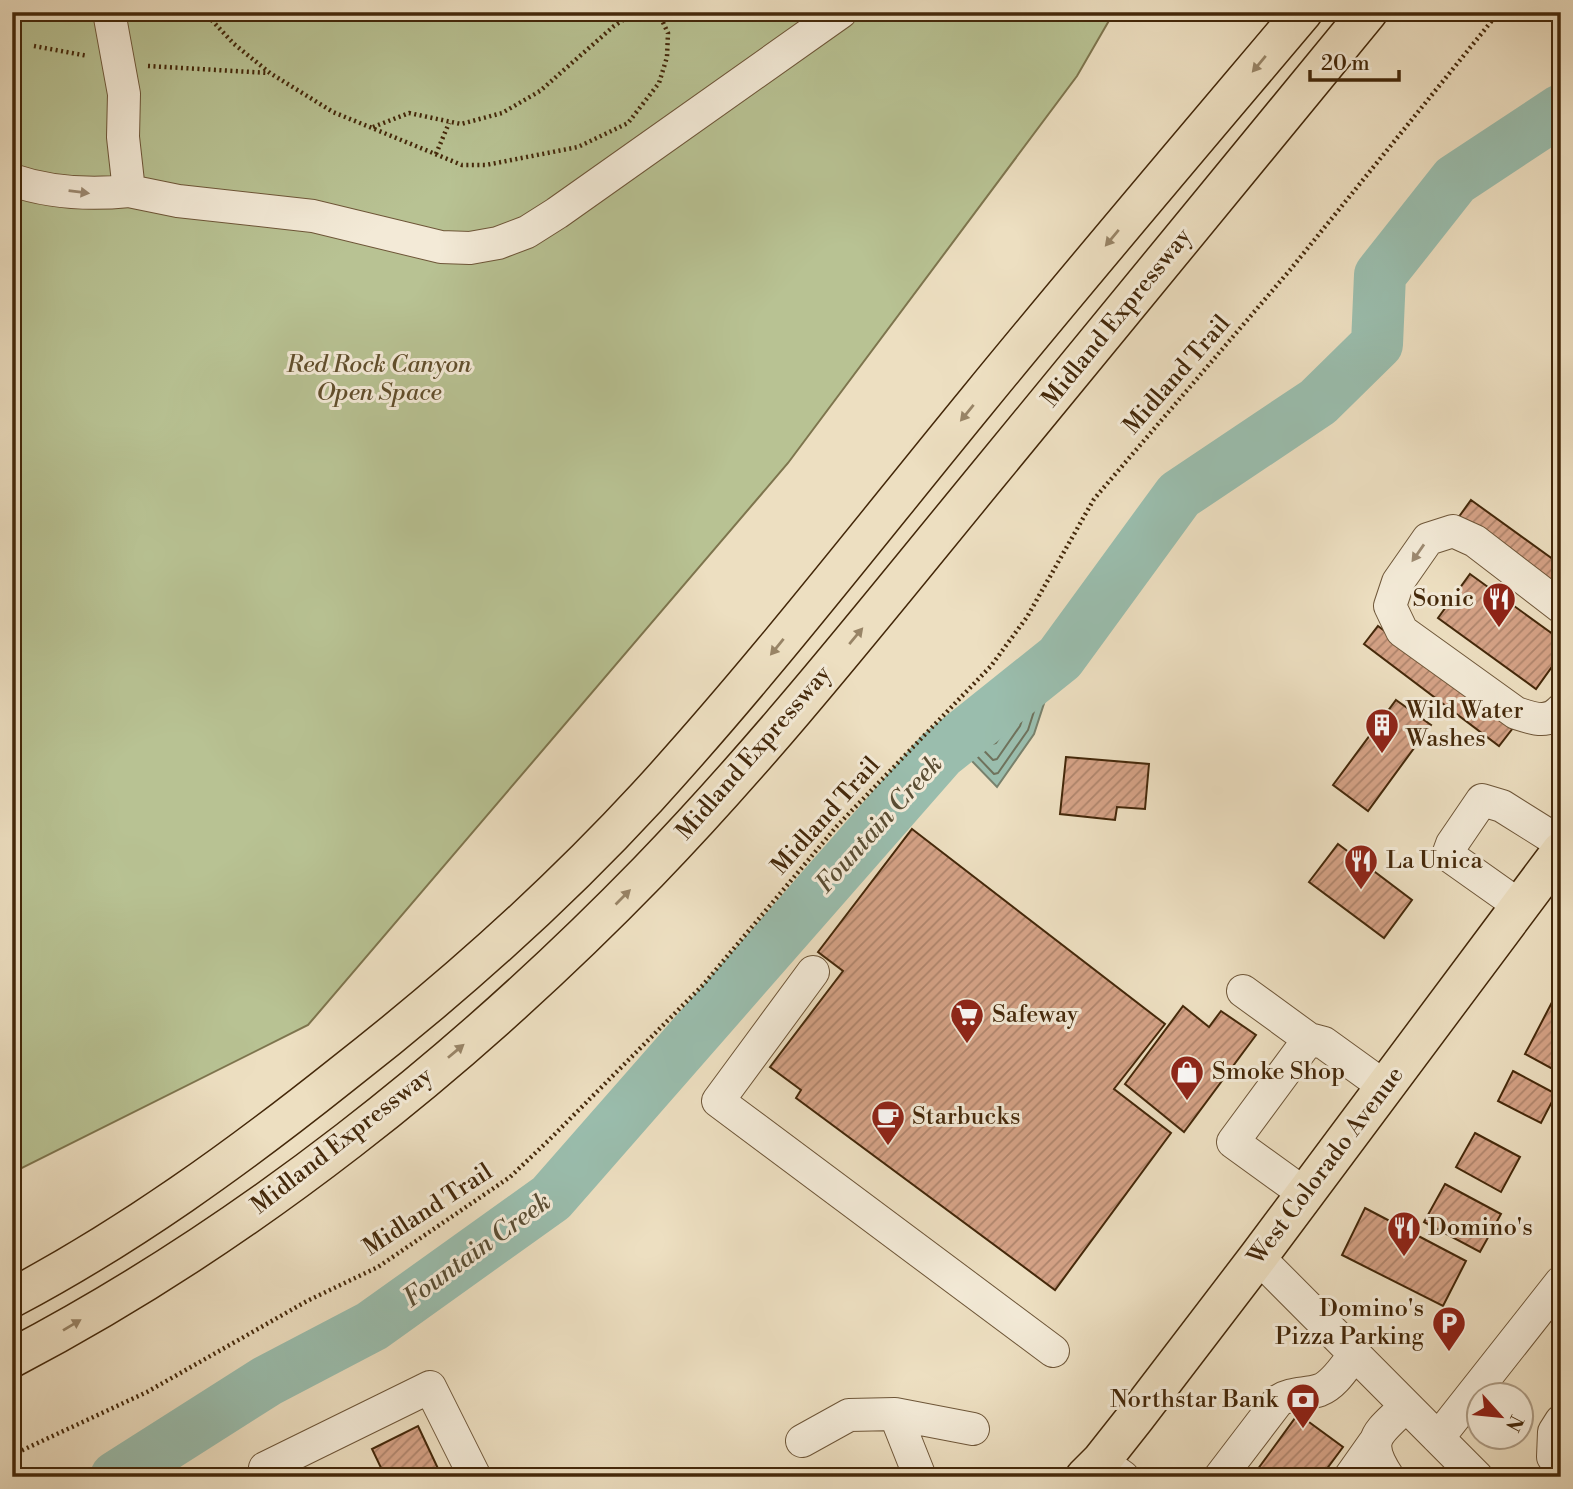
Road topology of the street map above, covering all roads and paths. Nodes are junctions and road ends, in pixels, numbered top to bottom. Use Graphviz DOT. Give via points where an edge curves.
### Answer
graph roads {
  1 [pos="109,12"];
  2 [pos="204,12"];
  3 [pos="635,12"];
  4 [pos="658,12"];
  5 [pos="841,12"];
  6 [pos="1303,12"];
  7 [pos="1368,12"];
  8 [pos="1499,12"];
  9 [pos="449,123"];
  10 [pos="372,127"];
  11 [pos="436,154"];
  12 [pos="12,180"];
  13 [pos="129,191"];
  14 [pos="1561,607"];
  15 [pos="1561,710"];
  16 [pos="1560,850"];
  17 [pos="1520,906"];
  18 [pos="813,972"];
  19 [pos="1243,991"];
  20 [pos="1309,1040"];
  21 [pos="1385,1087"];
  22 [pos="1305,1194"];
  23 [pos="1258,1257"];
  24 [pos="1561,1282"];
  25 [pos="12,1298"];
  26 [pos="1053,1351"];
  27 [pos="1355,1354"];
  28 [pos="12,1358"];
  29 [pos="1406,1406"];
  30 [pos="895,1414"];
  31 [pos="1561,1421"];
  32 [pos="973,1429"];
  33 [pos="1438,1438"];
  34 [pos="802,1441"];
  35 [pos="1374,1443"];
  36 [pos="12,1455"];
  37 [pos="1561,1466"];
  38 [pos="1103,1472"];
  39 [pos="270,1477"];
  40 [pos="475,1477"];
  41 [pos="920,1477"];
  42 [pos="1220,1477"];
  43 [pos="1350,1477"];
  44 [pos="1388,1477"];
  45 [pos="1477,1477"];
  1 -- 13 [label="street" via="124,94"];
  2 -- 10 [label="path" via="270,73 333,112"];
  3 -- 9 [label="path" via="540,92 502,113"];
  4 -- 11 [label="path" via="668,33 667,57 659,83 628,123 578,147 486,166 462,165"];
  5 -- 13 [label="street" via="557,213 498,243 441,247 313,216"];
  6 -- 25 [label="main road, one-way" via="1024,343 757,671 584,862 421,1012 241,1154 98,1249"];
  28 -- 7 [label="main road, Midland Expressway, one-way" via="182,1258 314,1166 504,1010 622,898 715,799 853,639"];
  8 -- 36 [label="path, Midland Trail" via="1290,270 1094,499 1027,617 991,666 837,826 702,985 548,1141 510,1177 378,1267 147,1392"];
  9 -- 10 [label="path" via="409,113"];
  9 -- 11 [label="path"];
  10 -- 11 [label="path"];
  12 -- 13 [label="street, one-way" via="94,194"];
  14 -- 15 [label="street, one-way" via="1475,541 1452,531 1427,539 1398,582 1390,606 1402,631 1516,713 1538,720"];
  16 -- 17 [label="main road, West Colorado Avenue"];
  16 -- 17 [label="street" via="1502,806 1482,800 1448,855"];
  17 -- 21 [label="main road, West Colorado Avenue"];
  18 -- 26 [label="street" via="718,1101"];
  19 -- 20 [label="street"];
  20 -- 21 [label="street" via="1324,1043"];
  20 -- 22 [label="street" via="1233,1142"];
  21 -- 22 [label="main road, West Colorado Avenue"];
  22 -- 23 [label="main road, West Colorado Avenue"];
  23 -- 27 [label="street"];
  23 -- 38 [label="main road, West Colorado Avenue"];
  24 -- 33 [label="street"];
  27 -- 29 [label="street"];
  27 -- 42 [label="street" via="1329,1385 1278,1401"];
  29 -- 33 [label="street"];
  29 -- 35 [label="street"];
  30 -- 32 [label="street"];
  30 -- 34 [label="street" via="849,1415"];
  30 -- 41 [label="street"];
  31 -- 37 [label="street" via="1554,1433 1553,1457"];
  33 -- 45 [label="street"];
  35 -- 43 [label="street"];
  35 -- 44 [label="street"];
  39 -- 40 [label="street" via="265,1468 430,1387"];
}
